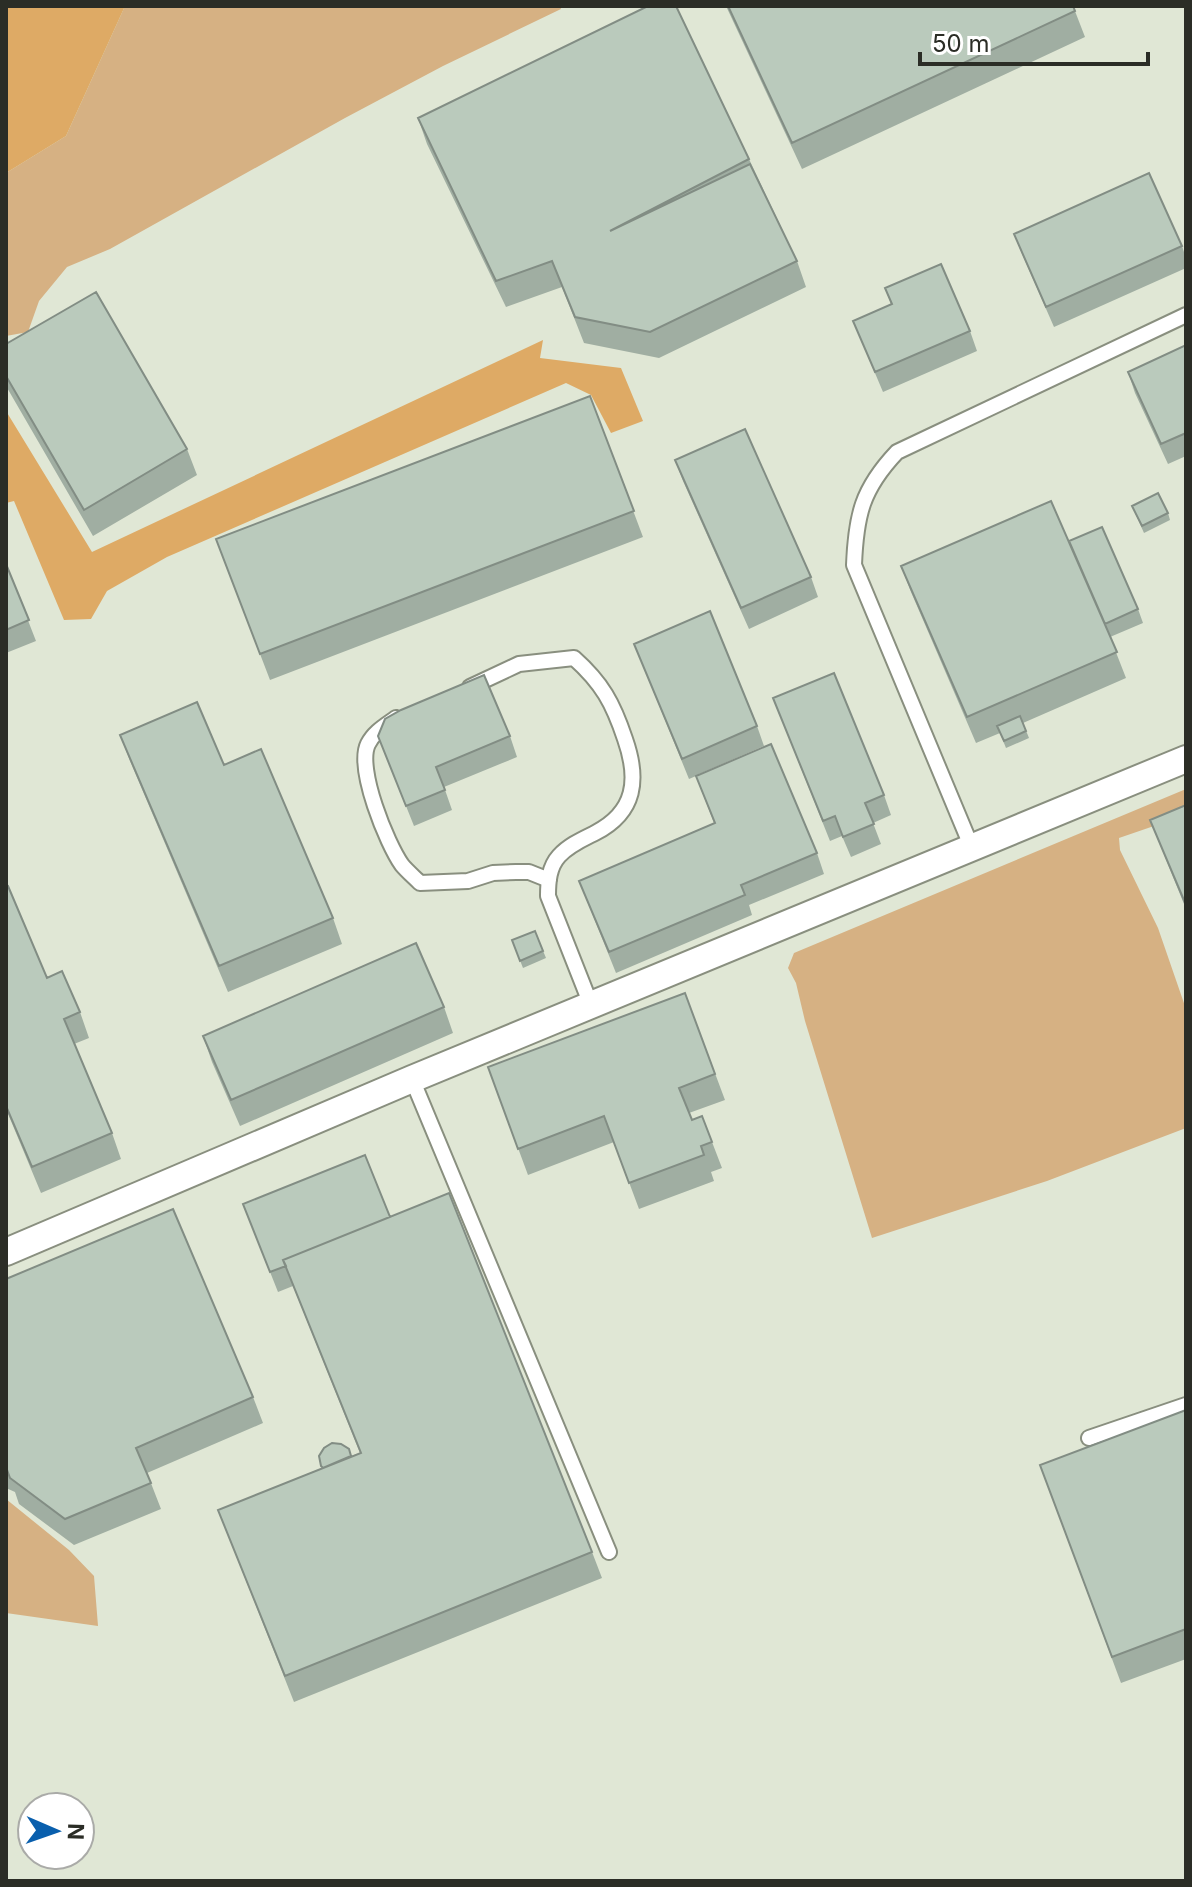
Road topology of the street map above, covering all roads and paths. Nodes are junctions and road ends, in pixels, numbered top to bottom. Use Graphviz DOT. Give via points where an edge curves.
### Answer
graph roads {
  1 [pos="1186,315"];
  2 [pos="456,692"];
  3 [pos="415,709"];
  4 [pos="1186,759"];
  5 [pos="972,848"];
  6 [pos="549,880"];
  7 [pos="591,1005"];
  8 [pos="412,1079"];
  9 [pos="6,1252"];
  10 [pos="1186,1405"];
  11 [pos="1089,1438"];
  12 [pos="609,1552"];
  1 -- 5 [label="lane" via="897,452 878,472 864,499 854,565"];
  2 -- 6 [label="lane" via="519,664 574,658 608,695 630,753 630,800 617,817 559,856"];
  3 -- 6 [label="lane" via="379,730 366,747 373,794 402,864 420,883 516,872"];
  4 -- 5 [label="street"];
  5 -- 7 [label="street"];
  6 -- 7 [label="lane" via="548,896"];
  7 -- 8 [label="street"];
  8 -- 9 [label="street"];
  8 -- 12 [label="lane"];
  10 -- 11 [label="lane"];
}
